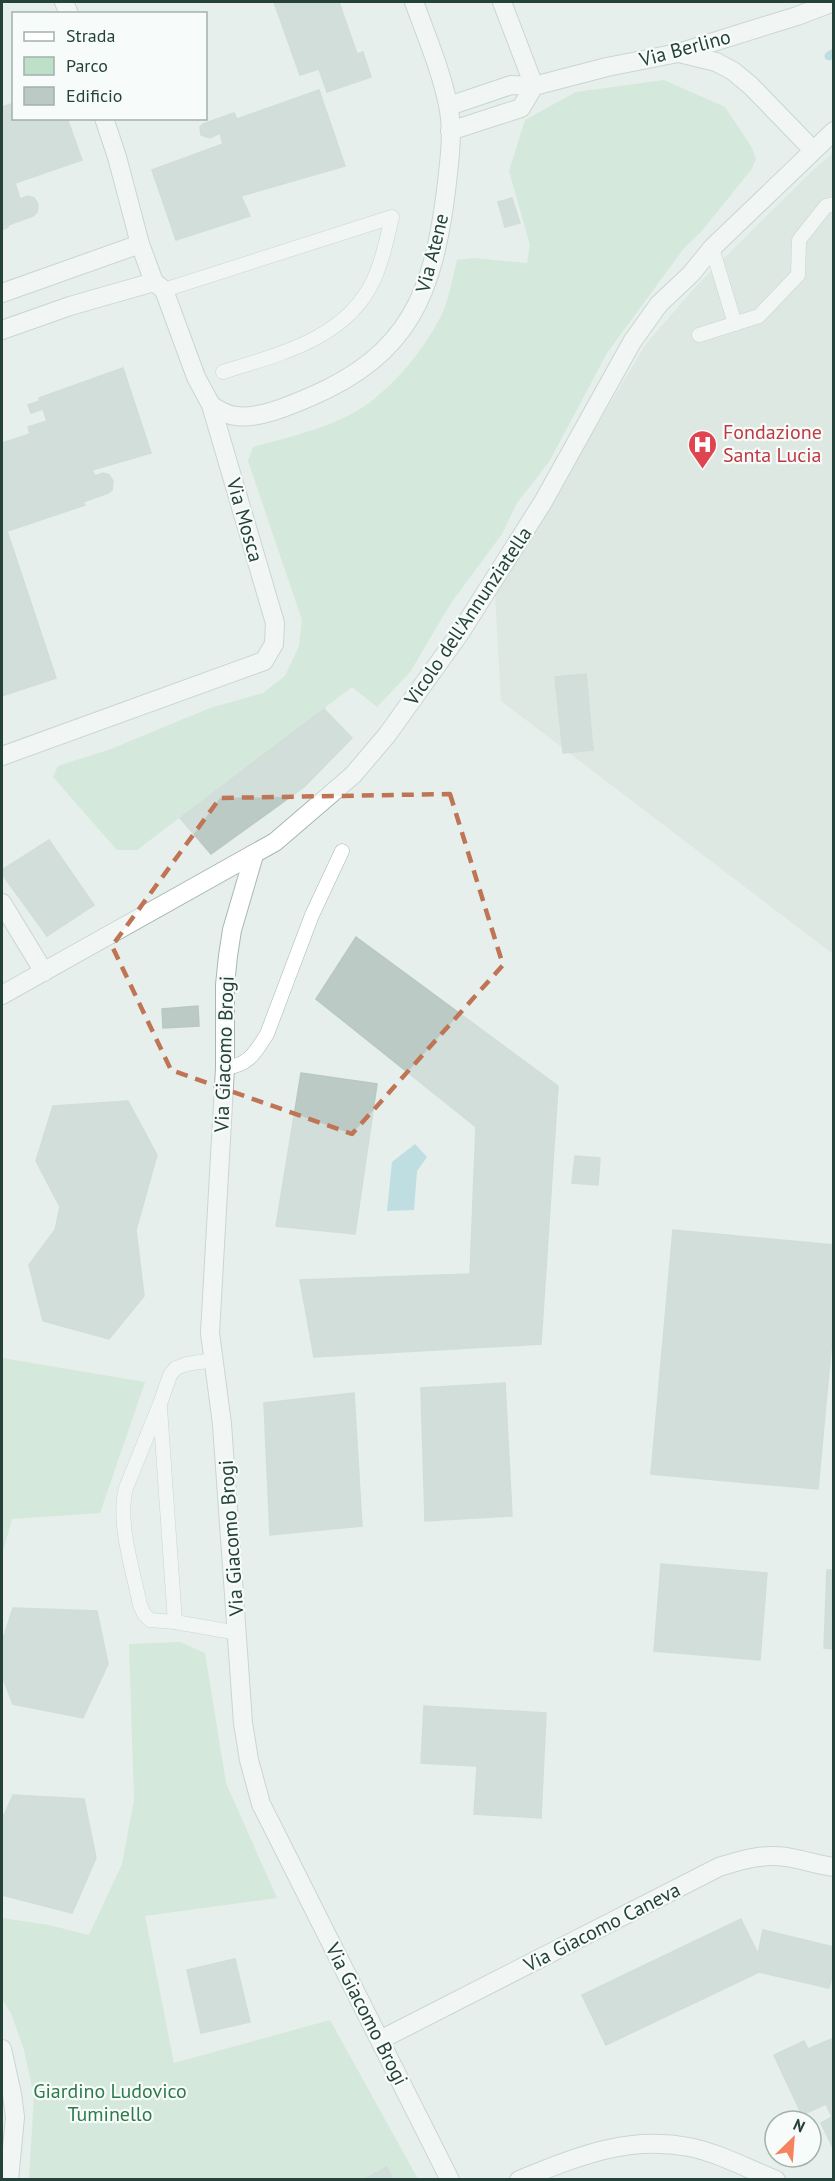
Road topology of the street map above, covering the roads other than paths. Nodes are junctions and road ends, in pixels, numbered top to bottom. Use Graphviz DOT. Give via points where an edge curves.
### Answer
graph roads {
  1 [pos="414,2"];
  2 [pos="502,2"];
  3 [pos="834,2"];
  4 [pos="678,53"];
  5 [pos="534,87"];
  6 [pos="449,105"];
  7 [pos="105,120"];
  8 [pos="450,131"];
  9 [pos="834,131"];
  10 [pos="812,149"];
  11 [pos="834,204"];
  12 [pos="140,244"];
  13 [pos="712,248"];
  14 [pos="159,286"];
  15 [pos="2,293"];
  16 [pos="735,324"];
  17 [pos="2,330"];
  18 [pos="699,335"];
  19 [pos="223,372"];
  20 [pos="211,405"];
  21 [pos="2,756"];
  22 [pos="342,851"];
  23 [pos="254,855"];
  24 [pos="2,903"];
  25 [pos="44,972"];
  26 [pos="2,995"];
  27 [pos="225,1068"];
  28 [pos="213,1360"];
  29 [pos="160,1404"];
  30 [pos="176,1622"];
  31 [pos="238,1633"];
  32 [pos="834,1867"];
  33 [pos="380,2040"];
  34 [pos="2,2049"];
  35 [pos="9,2180"];
  36 [pos="450,2180"];
  37 [pos="519,2180"];
  38 [pos="776,2180"];
  1 -- 6 [label="street, Via Atene"];
  2 -- 5 [label="street"];
  3 -- 4 [label="street, Via Berlino"];
  4 -- 5 [label="street, Via Berlino"];
  4 -- 10 [label="street" via="704,58 733,71"];
  5 -- 6 [label="street, Via Berlino" via="511,85"];
  5 -- 8 [label="street" via="521,108"];
  6 -- 8 [label="street, Via Atene"];
  7 -- 12 [label="street, Via Mosca"];
  8 -- 20 [label="street, Via Atene" via="442,219 433,265 421,300 401,330 357,373 303,400 262,414 235,417"];
  9 -- 10 [label="street, Vicolo dell'Annunziatella"];
  10 -- 13 [label="street, Vicolo dell'Annunziatella"];
  11 -- 16 [label="lane" via="826,206 800,240 798,275 759,316"];
  12 -- 14 [label="street, Via Mosca"];
  12 -- 15 [label="street"];
  13 -- 16 [label="lane"];
  13 -- 23 [label="street, Vicolo dell'Annunziatella" via="659,304 632,342 515,547 435,670 387,735 353,775 282,837"];
  14 -- 17 [label="street" via="70,306"];
  14 -- 19 [label="lane" via="392,217 374,280 339,324 298,346"];
  14 -- 20 [label="street, Via Mosca"];
  16 -- 18 [label="lane"];
  20 -- 21 [label="street, Via Mosca" via="275,623 274,644 269,653 264,661"];
  22 -- 27 [label="lane" via="312,915 267,1034 243,1063"];
  23 -- 25 [label="street, Vicolo dell'Annunziatella"];
  23 -- 27 [label="street, Via Giacomo Brogi" via="228,956"];
  24 -- 25 [label="street"];
  25 -- 26 [label="street, Vicolo dell'Annunziatella"];
  27 -- 28 [label="street, Via Giacomo Brogi" via="210,1324"];
  28 -- 29 [label="lane" via="176,1368"];
  28 -- 31 [label="street, Via Giacomo Brogi" via="222,1424"];
  29 -- 30 [label="lane"];
  29 -- 30 [label="lane" via="126,1488 123,1509 144,1614 150,1620"];
  30 -- 31 [label="lane"];
  31 -- 33 [label="street, Via Giacomo Brogi" via="246,1746 261,1804"];
  32 -- 33 [label="street, Via Giacomo Caneva" via="791,1857 751,1857 719,1867"];
  33 -- 36 [label="street, Via Giacomo Brogi"];
  34 -- 35 [label="street" via="15,2117"];
  37 -- 38 [label="street" via="615,2146 646,2143 691,2148"];
}
